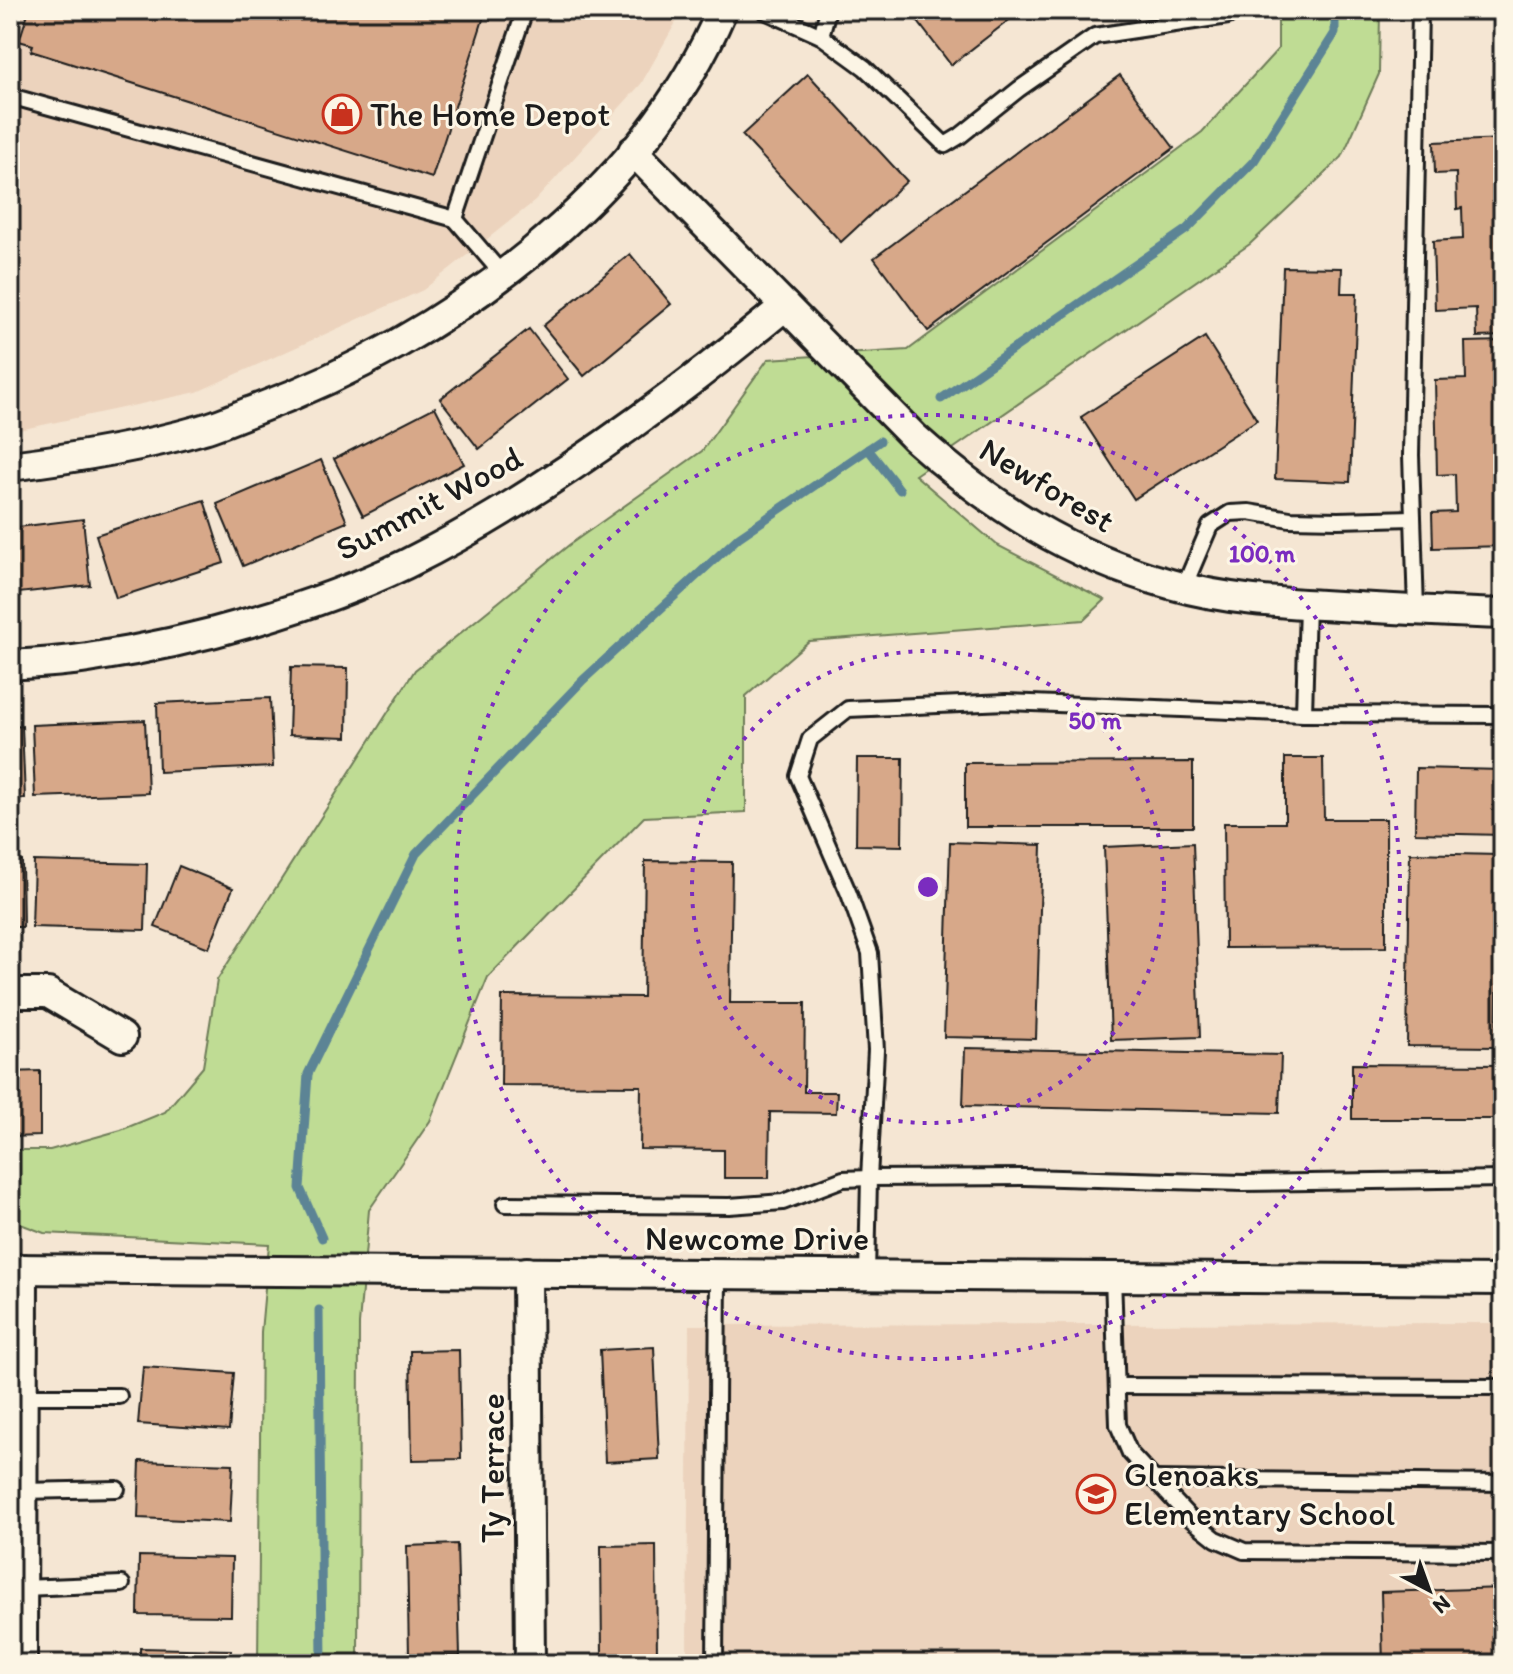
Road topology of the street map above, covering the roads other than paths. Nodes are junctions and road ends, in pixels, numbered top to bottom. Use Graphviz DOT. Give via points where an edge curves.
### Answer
graph roads {
  1 [pos="525,10"];
  2 [pos="722,10"];
  3 [pos="763,10"];
  4 [pos="828,10"];
  5 [pos="1228,10"];
  6 [pos="1420,10"];
  7 [pos="821,36"];
  8 [pos="10,96"];
  9 [pos="633,151"];
  10 [pos="455,219"];
  11 [pos="502,274"];
  12 [pos="785,306"];
  13 [pos="10,466"];
  14 [pos="1413,518"];
  15 [pos="1184,587"];
  16 [pos="1307,604"];
  17 [pos="1416,610"];
  18 [pos="1503,614"];
  19 [pos="10,665"];
  20 [pos="1304,714"];
  21 [pos="1503,715"];
  22 [pos="10,993"];
  23 [pos="122,1037"];
  24 [pos="869,1178"];
  25 [pos="1503,1179"];
  26 [pos="505,1204"];
  27 [pos="17,1269"];
  28 [pos="527,1272"];
  29 [pos="718,1273"];
  30 [pos="867,1275"];
  31 [pos="1113,1276"];
  32 [pos="1503,1280"];
  33 [pos="1117,1386"];
  34 [pos="1503,1387"];
  35 [pos="23,1396"];
  36 [pos="119,1396"];
  37 [pos="1152,1479"];
  38 [pos="1503,1483"];
  39 [pos="117,1489"];
  40 [pos="22,1491"];
  41 [pos="1503,1553"];
  42 [pos="122,1584"];
  43 [pos="23,1588"];
  44 [pos="22,1664"];
  45 [pos="530,1664"];
  46 [pos="715,1664"];
  1 -- 10 [label="lane"];
  2 -- 9 [label="street" via="684,83"];
  3 -- 7 [label="lane"];
  4 -- 7 [label="lane"];
  5 -- 7 [label="lane" via="1228,16 1095,36 945,145 865,68"];
  6 -- 14 [label="lane"];
  8 -- 10 [label="lane"];
  9 -- 11 [label="street" via="601,189"];
  9 -- 12 [label="street, Newforest"];
  10 -- 11 [label="lane"];
  11 -- 13 [label="street" via="392,347 305,391 202,430 99,455"];
  12 -- 15 [label="street, Newforest" via="914,437 1007,512 1115,566"];
  12 -- 19 [label="street, Summit Wood" via="564,472 404,565 307,604 209,634 94,657"];
  14 -- 15 [label="lane" via="1322,520 1230,513 1210,526"];
  14 -- 17 [label="lane"];
  15 -- 16 [label="street, Newforest"];
  16 -- 17 [label="street, Newforest"];
  16 -- 20 [label="lane"];
  17 -- 18 [label="street, Newforest"];
  20 -- 21 [label="lane"];
  20 -- 24 [label="lane" via="1006,702 848,709 810,739 798,776 870,953 876,1050"];
  22 -- 23 [label="street" via="48,993"];
  24 -- 25 [label="lane" via="1243,1183"];
  24 -- 26 [label="lane" via="843,1179 783,1202 729,1206"];
  24 -- 30 [label="lane"];
  27 -- 28 [label="street, Newcome Drive"];
  27 -- 35 [label="street"];
  28 -- 29 [label="street, Newcome Drive"];
  28 -- 45 [label="street, Ty Terrace"];
  29 -- 30 [label="street, Newcome Drive"];
  29 -- 46 [label="lane"];
  30 -- 31 [label="street, Newcome Drive"];
  31 -- 32 [label="street, Newcome Drive"];
  31 -- 33 [label="lane"];
  33 -- 34 [label="lane"];
  33 -- 37 [label="lane" via="1118,1425 1130,1453"];
  35 -- 36 [label="lane"];
  35 -- 40 [label="street"];
  37 -- 38 [label="lane"];
  37 -- 41 [label="lane" via="1216,1539 1244,1551"];
  39 -- 40 [label="lane"];
  40 -- 43 [label="street"];
  42 -- 43 [label="lane"];
  43 -- 44 [label="street"];
}
